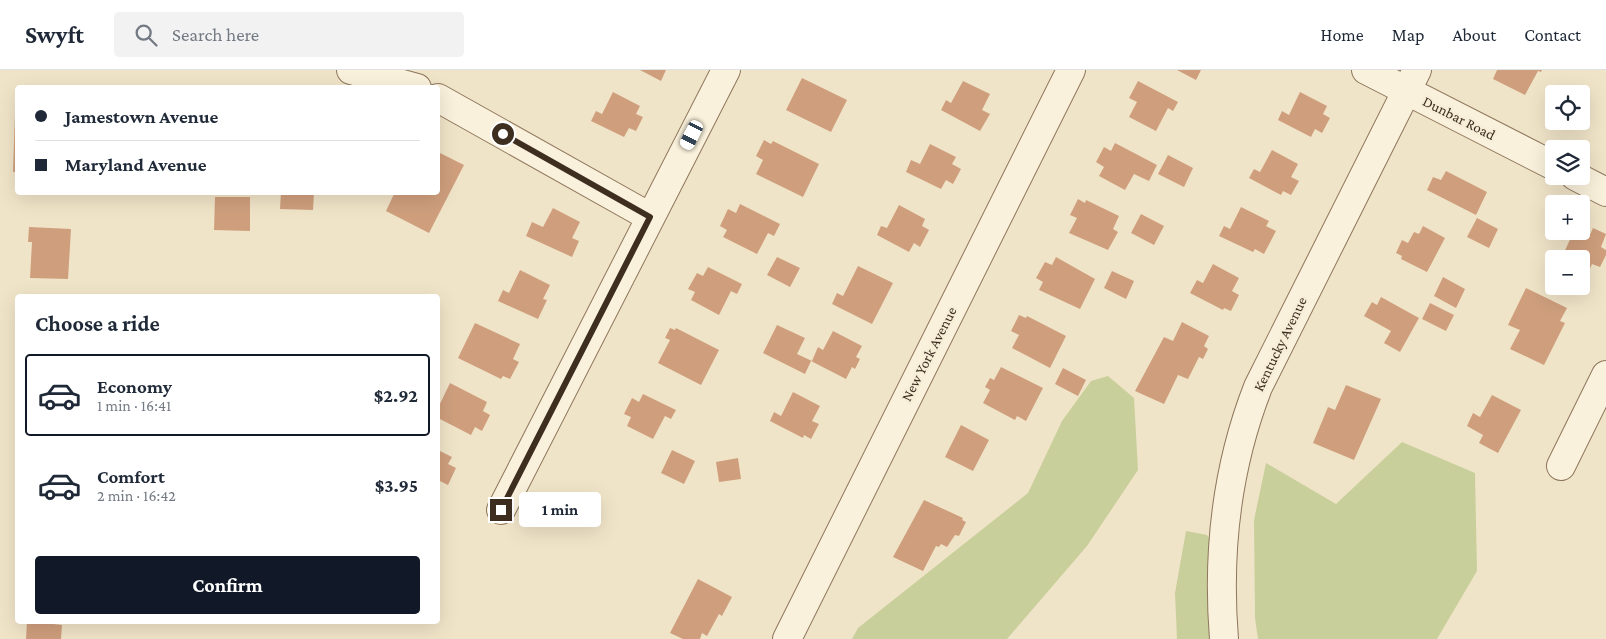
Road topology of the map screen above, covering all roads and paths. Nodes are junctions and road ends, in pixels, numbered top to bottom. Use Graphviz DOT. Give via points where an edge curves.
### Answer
graph roads {
  1 [pos="351,70"];
  2 [pos="726,70"];
  3 [pos="1071,70"];
  4 [pos="1366,70"];
  5 [pos="1412,81"];
  6 [pos="406,85"];
  7 [pos="440,99"];
  8 [pos="1545,161"];
  9 [pos="1590,184"];
  10 [pos="1606,192"];
  11 [pos="650,217"];
  12 [pos="1606,375"];
  13 [pos="1561,466"];
  14 [pos="501,510"];
  15 [pos="787,639"];
  16 [pos="1224,639"];
  1 -- 6 [label="street"];
  2 -- 11 [label="street"];
  3 -- 15 [label="street, New York Avenue"];
  4 -- 5 [label="street, Dunbar Road"];
  5 -- 8 [label="street, Dunbar Road"];
  5 -- 16 [label="street, Kentucky Avenue" via="1248,411 1235,456 1226,506 1221,562"];
  7 -- 11 [label="street"];
  9 -- 10 [label="street"];
  11 -- 14 [label="street"];
  12 -- 13 [label="street"];
}
